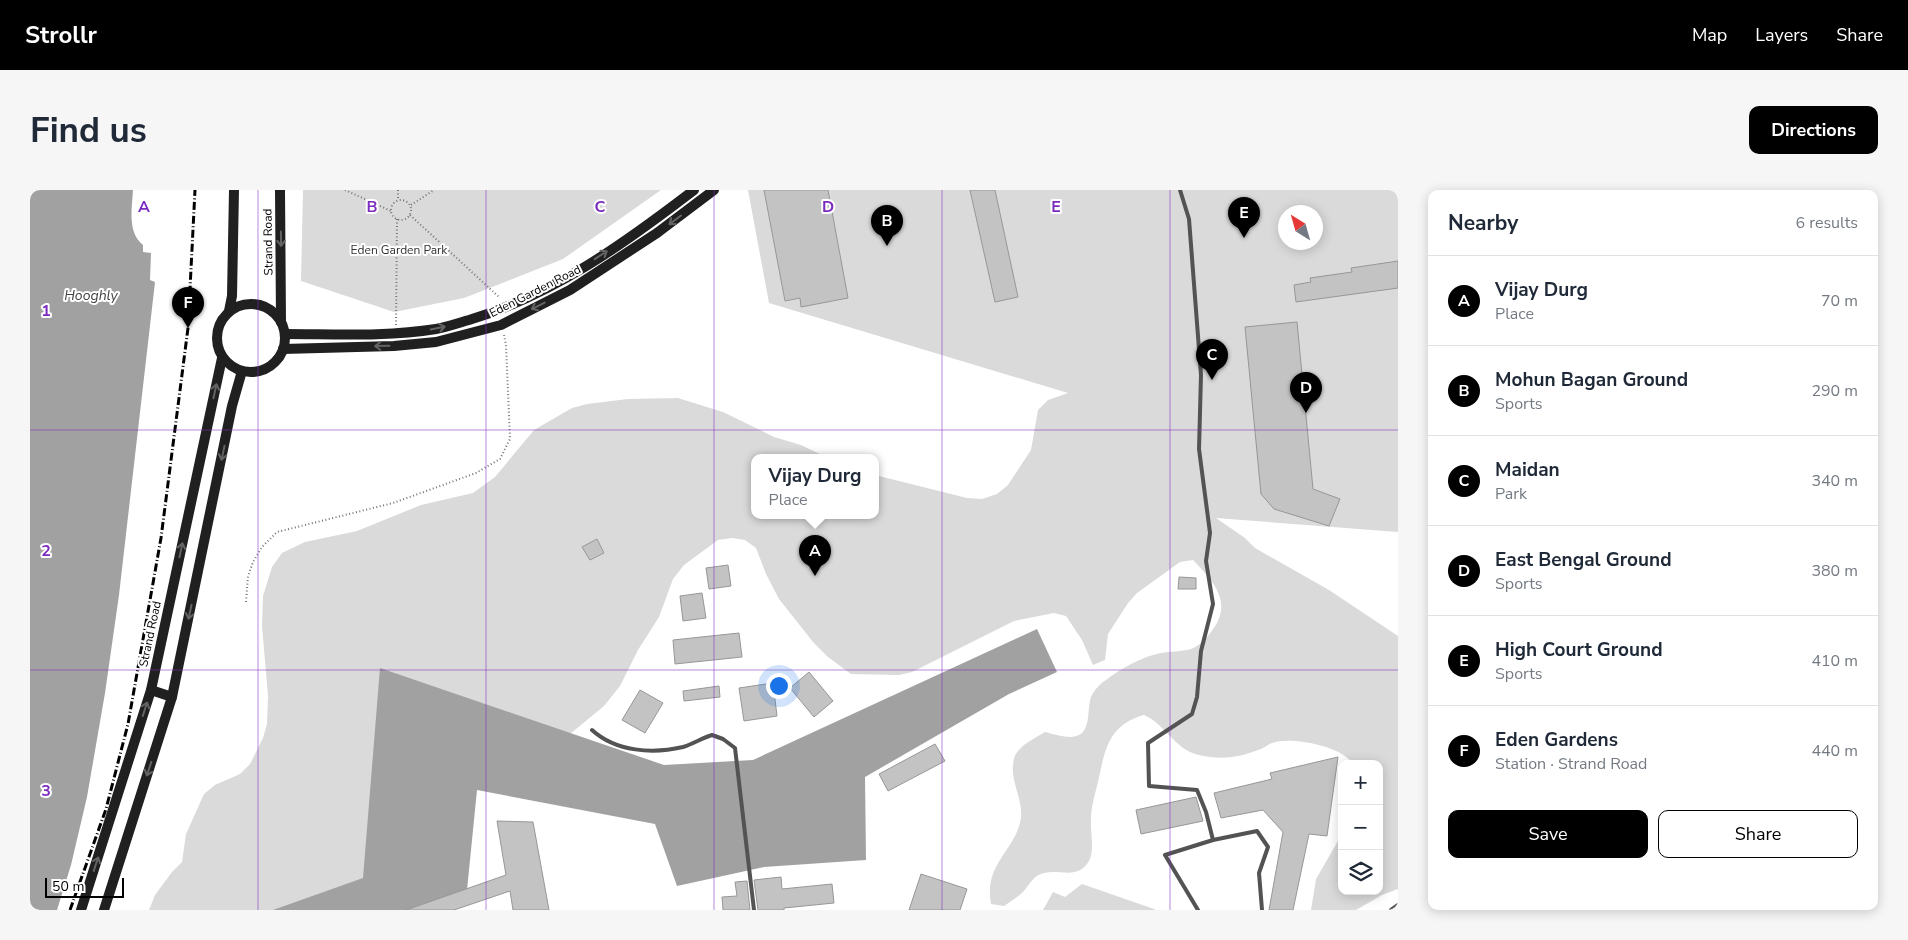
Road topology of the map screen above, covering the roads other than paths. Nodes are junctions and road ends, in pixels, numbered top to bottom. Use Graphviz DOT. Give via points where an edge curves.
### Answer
graph roads {
  1 [pos="234,190"];
  2 [pos="280,190"];
  3 [pos="694,190"];
  4 [pos="714,190"];
  5 [pos="1180,190"];
  6 [pos="229,311"];
  7 [pos="283,328"];
  8 [pos="283,349"];
  9 [pos="222,358"];
  10 [pos="242,371"];
  11 [pos="150,690"];
  12 [pos="172,697"];
  13 [pos="592,730"];
  14 [pos="1213,840"];
  15 [pos="1398,906"];
  16 [pos="81,910"];
  17 [pos="104,910"];
  18 [pos="754,910"];
  19 [pos="1198,910"];
  20 [pos="1262,910"];
  21 [pos="1390,910"];
  1 -- 6 [label="main road"];
  2 -- 7 [label="main road, Strand Road, one-way"];
  7 -- 3 [label="main road, Eden Garden Road, one-way" via="396,334 438,329 510,307 565,279"];
  4 -- 8 [label="main road, Eden Garden Road, one-way" via="657,233 570,290 502,326 436,342"];
  5 -- 14 [label="lane" via="1189,220 1201,375 1199,449 1210,533 1206,561 1212,604 1192,714 1148,744 1147,762 1149,786 1198,790"];
  6 -- 7 [label="main road" via="243,305 258,304 276,315"];
  6 -- 9 [label="main road" via="218,325 216,342"];
  7 -- 8 [label="main road"];
  8 -- 10 [label="main road" via="271,365 262,370"];
  9 -- 10 [label="main road"];
  11 -- 9 [label="main road, Strand Road, one-way"];
  10 -- 12 [label="main road, one-way"];
  11 -- 12 [label="main road"];
  16 -- 11 [label="main road, Strand Road, one-way"];
  12 -- 17 [label="main road, one-way"];
  13 -- 18 [label="lane" via="604,741 650,752 685,746 712,735 735,748"];
  14 -- 19 [label="lane" via="1165,855"];
  14 -- 20 [label="lane" via="1258,831 1268,847 1259,873"];
  15 -- 21 [label="lane"];
}
